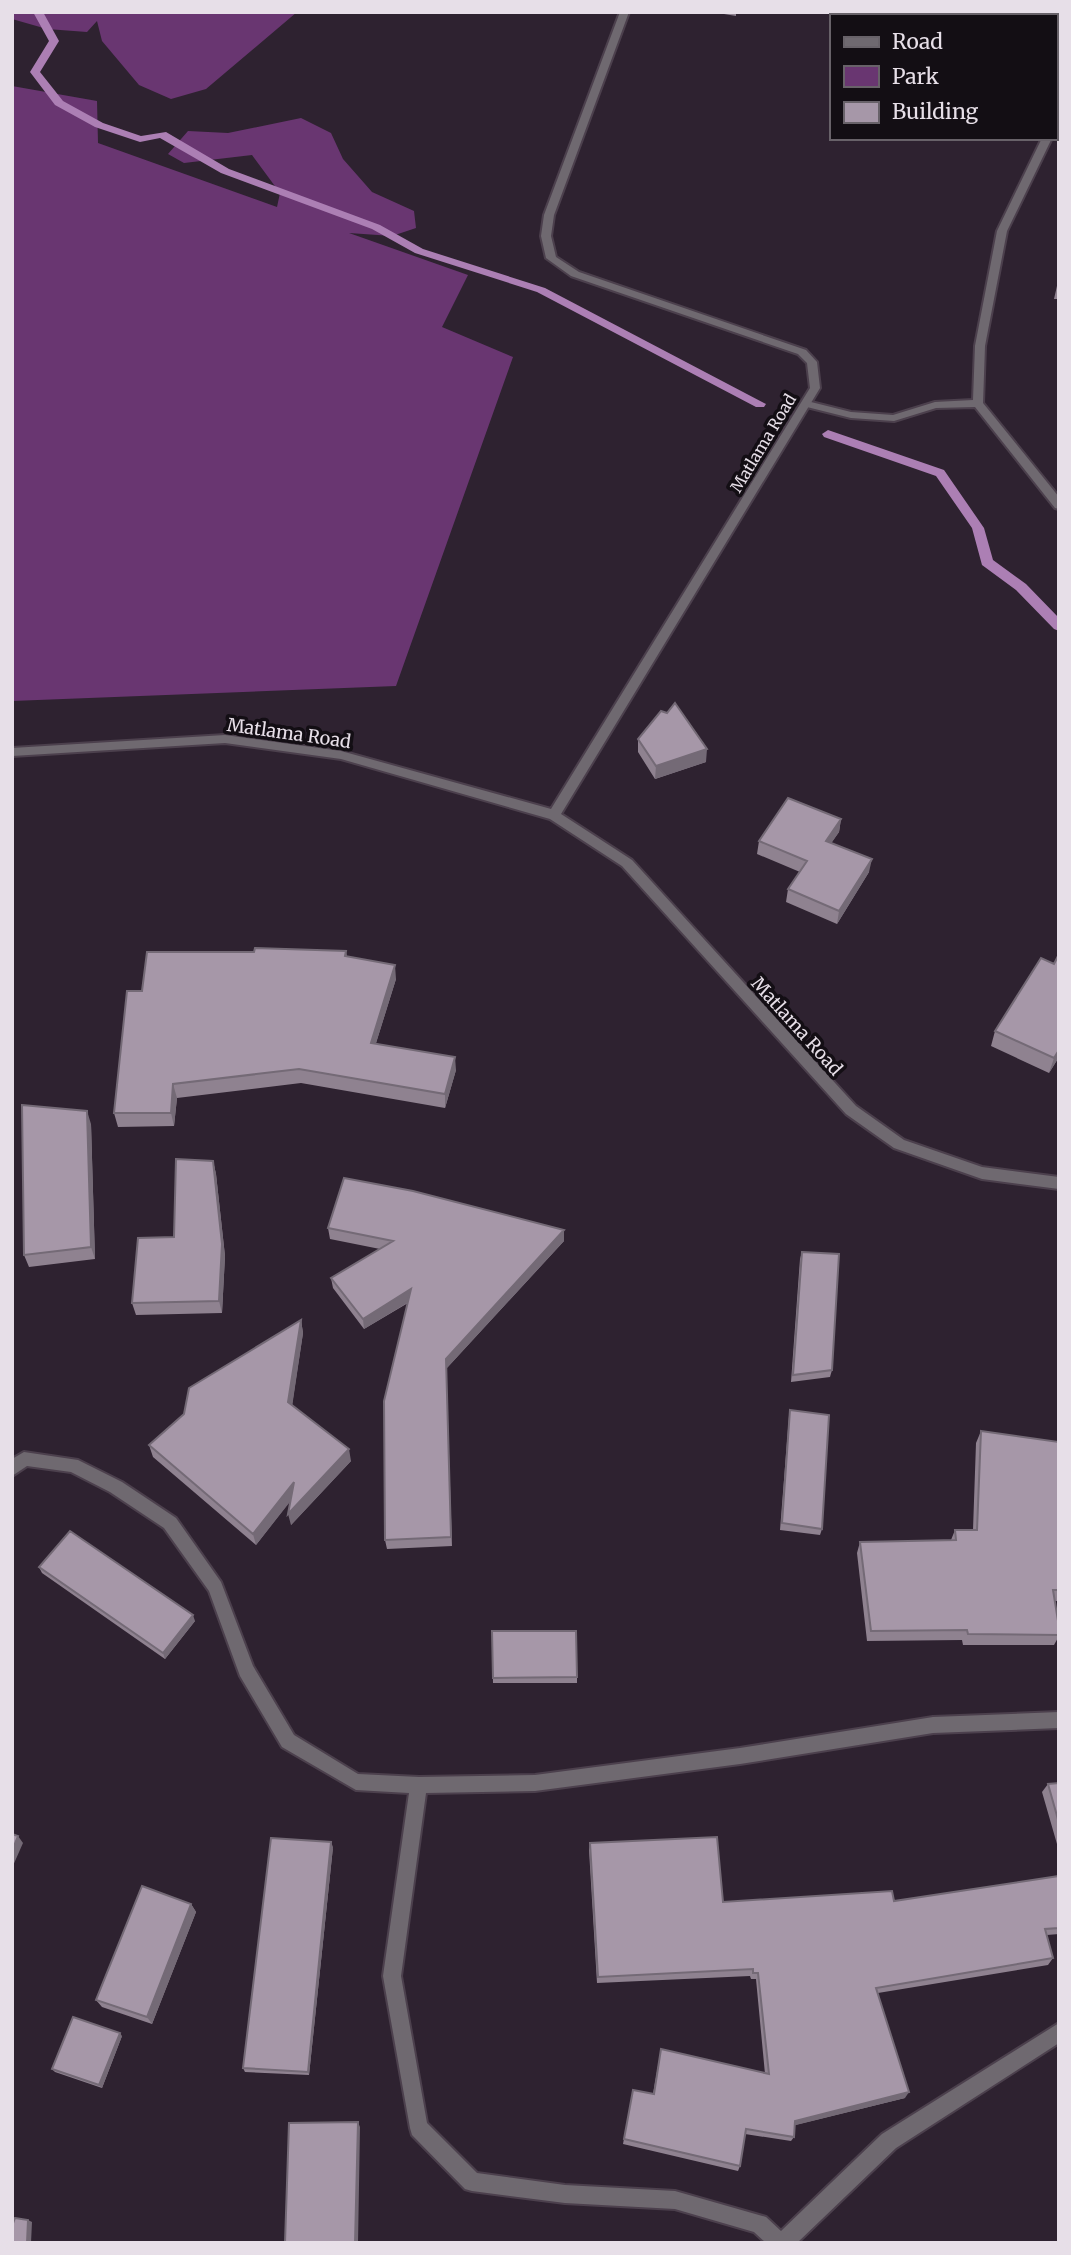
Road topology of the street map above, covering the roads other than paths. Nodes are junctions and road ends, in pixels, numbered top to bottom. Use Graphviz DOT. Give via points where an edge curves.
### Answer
graph roads {
  1 [pos="625,12"];
  2 [pos="1046,140"];
  3 [pos="978,402"];
  4 [pos="807,404"];
  5 [pos="1059,505"];
  6 [pos="12,752"];
  7 [pos="554,815"];
  8 [pos="1059,1183"];
  9 [pos="12,1469"];
  10 [pos="1059,1720"];
  11 [pos="419,1785"];
  12 [pos="1059,2032"];
  13 [pos="782,2243"];
  1 -- 4 [label="street, Matlama Road" via="549,215 546,236 551,258 575,274 802,352 814,371 815,388"];
  2 -- 3 [label="street" via="1002,231 979,346"];
  3 -- 4 [label="street" via="935,405 894,418 851,415"];
  3 -- 5 [label="street"];
  4 -- 7 [label="street, Matlama Road"];
  6 -- 7 [label="street, Matlama Road" via="225,739 341,755"];
  7 -- 8 [label="street, Matlama Road" via="627,863 851,1110 899,1144 982,1173"];
  9 -- 11 [label="street" via="24,1459 73,1465 170,1523 215,1587 246,1670 288,1741 356,1782"];
  10 -- 11 [label="street" via="933,1725 536,1783"];
  11 -- 13 [label="street" via="392,1976 419,2128 472,2182 565,2194 675,2200 759,2224"];
  12 -- 13 [label="street" via="889,2141"];
}
